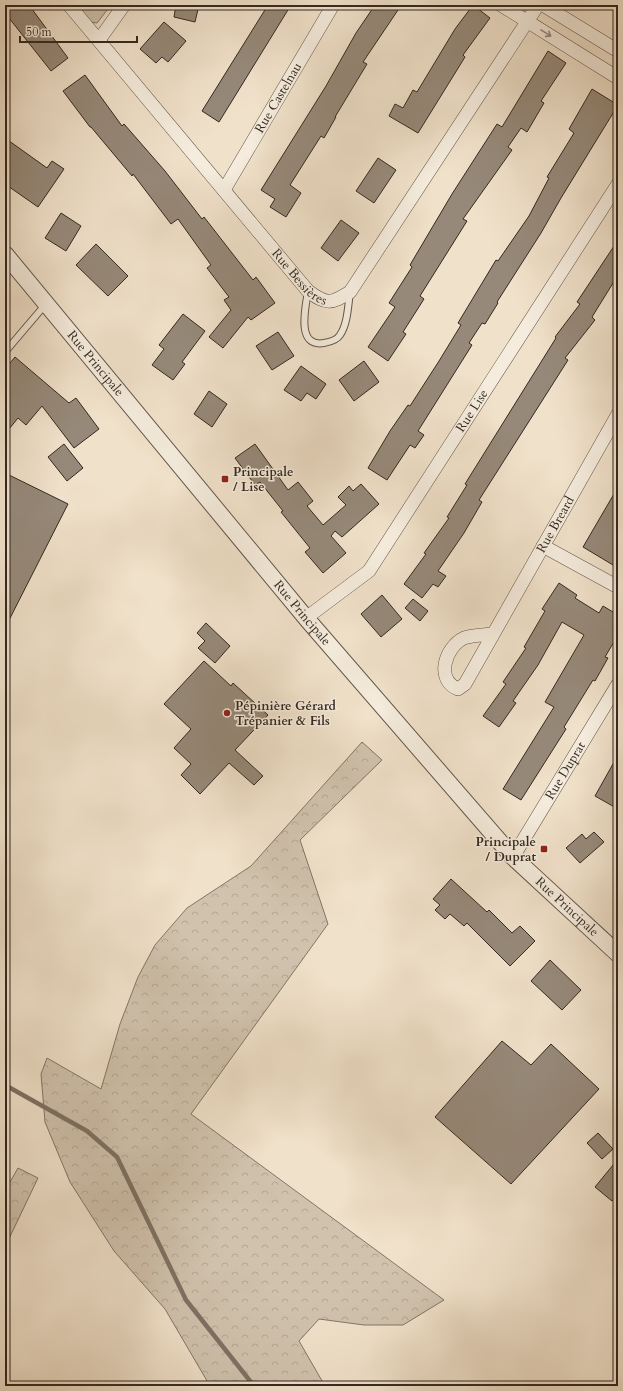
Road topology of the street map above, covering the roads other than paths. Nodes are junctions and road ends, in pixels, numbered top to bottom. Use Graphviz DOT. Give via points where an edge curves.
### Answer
graph roads {
  1 [pos="70,5"];
  2 [pos="124,5"];
  3 [pos="333,5"];
  4 [pos="501,5"];
  5 [pos="538,5"];
  6 [pos="543,5"];
  7 [pos="528,22"];
  8 [pos="99,40"];
  9 [pos="618,51"];
  10 [pos="618,78"];
  11 [pos="618,184"];
  12 [pos="224,190"];
  13 [pos="5,254"];
  14 [pos="308,291"];
  15 [pos="350,292"];
  16 [pos="46,304"];
  17 [pos="5,352"];
  18 [pos="618,414"];
  19 [pos="543,546"];
  20 [pos="618,587"];
  21 [pos="306,618"];
  22 [pos="492,634"];
  23 [pos="618,684"];
  24 [pos="513,857"];
  25 [pos="618,954"];
  1 -- 8 [label="street, Rue Bessières"];
  2 -- 8 [label="street"];
  3 -- 12 [label="street, Rue Castelnau"];
  4 -- 7 [label="street"];
  5 -- 7 [label="street, Rue Bessières"];
  6 -- 9 [label="street"];
  7 -- 10 [label="street, one-way"];
  7 -- 15 [label="street, Rue Bessières"];
  8 -- 12 [label="street, Rue Bessières"];
  11 -- 21 [label="street, Rue Lise" via="369,571"];
  12 -- 14 [label="street, Rue Bessières"];
  13 -- 16 [label="street, Rue Principale"];
  14 -- 15 [label="street, Rue Bessières" via="320,300 335,302"];
  14 -- 15 [label="lane" via="303,326 315,343 323,344 335,340 340,335"];
  16 -- 17 [label="lane"];
  16 -- 21 [label="street, Rue Principale"];
  18 -- 19 [label="street, Rue Breard"];
  19 -- 20 [label="street"];
  19 -- 22 [label="street, Rue Breard"];
  21 -- 24 [label="street, Rue Principale"];
  23 -- 24 [label="street, Rue Duprat"];
  24 -- 25 [label="street, Rue Principale"];
}
